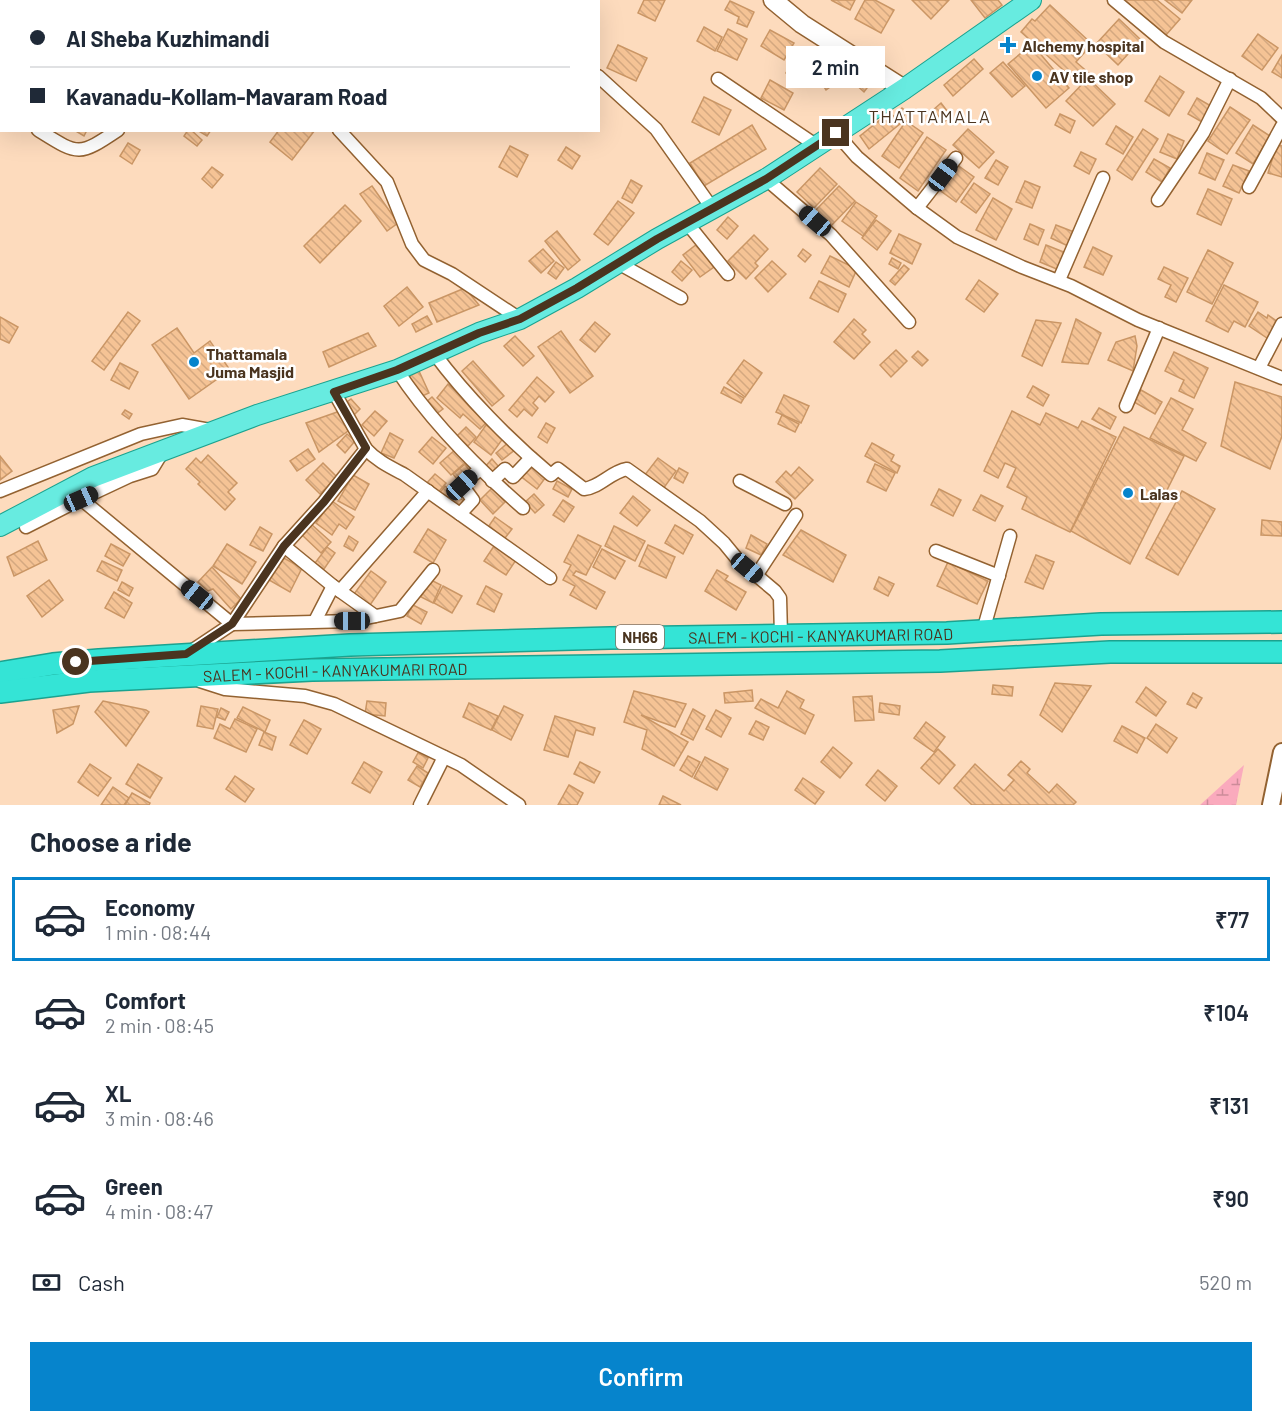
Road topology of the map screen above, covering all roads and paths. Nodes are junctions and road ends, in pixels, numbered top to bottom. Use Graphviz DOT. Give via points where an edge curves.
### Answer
graph roads {
  1 [pos="773,0"];
  2 [pos="1031,0"];
  3 [pos="1114,0"];
  4 [pos="600,78"];
  5 [pos="718,79"];
  6 [pos="1230,79"];
  7 [pos="904,89"];
  8 [pos="1282,118"];
  9 [pos="1282,126"];
  10 [pos="41,132"];
  11 [pos="115,132"];
  12 [pos="341,132"];
  13 [pos="836,133"];
  14 [pos="817,146"];
  15 [pos="956,158"];
  16 [pos="1103,178"];
  17 [pos="766,179"];
  18 [pos="1249,187"];
  19 [pos="1158,200"];
  20 [pos="711,208"];
  21 [pos="917,208"];
  22 [pos="687,223"];
  23 [pos="618,262"];
  24 [pos="728,274"];
  25 [pos="1059,280"];
  26 [pos="681,298"];
  27 [pos="520,319"];
  28 [pos="909,322"];
  29 [pos="1282,324"];
  30 [pos="1159,328"];
  31 [pos="434,352"];
  32 [pos="1259,368"];
  33 [pos="397,370"];
  34 [pos="1282,378"];
  35 [pos="334,392"];
  36 [pos="1126,406"];
  37 [pos="217,431"];
  38 [pos="366,448"];
  39 [pos="164,450"];
  40 [pos="531,458"];
  41 [pos="480,469"];
  42 [pos="492,481"];
  43 [pos="741,481"];
  44 [pos="0,491"];
  45 [pos="428,491"];
  46 [pos="81,499"];
  47 [pos="785,504"];
  48 [pos="523,508"];
  49 [pos="460,514"];
  50 [pos="796,516"];
  51 [pos="0,526"];
  52 [pos="26,527"];
  53 [pos="1010,536"];
  54 [pos="284,546"];
  55 [pos="936,551"];
  56 [pos="433,570"];
  57 [pos="756,576"];
  58 [pos="999,576"];
  59 [pos="550,578"];
  60 [pos="336,589"];
  61 [pos="375,616"];
  62 [pos="315,621"];
  63 [pos="1282,622"];
  64 [pos="232,624"];
  65 [pos="983,631"];
  66 [pos="781,635"];
  67 [pos="1282,652"];
  68 [pos="186,654"];
  69 [pos="0,673"];
  70 [pos="184,675"];
  71 [pos="0,692"];
  72 [pos="1282,752"];
  73 [pos="444,757"];
  74 [pos="420,805"];
  75 [pos="519,805"];
  76 [pos="1271,805"];
  1 -- 7 [label="main road" via="802,24"];
  2 -- 7 [label="main road"];
  3 -- 6 [label="street" via="1164,42"];
  4 -- 20 [label="street" via="656,129"];
  5 -- 14 [label="street"];
  6 -- 8 [label="street" via="1261,98"];
  6 -- 19 [label="street" via="1203,133"];
  7 -- 13 [label="main road"];
  9 -- 18 [label="street"];
  10 -- 11 [label="street" via="74,150 92,148"];
  12 -- 27 [label="street" via="387,183 412,244 424,260"];
  13 -- 14 [label="main road"];
  13 -- 21 [label="street" via="857,157"];
  14 -- 17 [label="main road"];
  15 -- 21 [label="street"];
  16 -- 25 [label="street"];
  17 -- 20 [label="main road"];
  17 -- 28 [label="street" via="831,235"];
  20 -- 22 [label="main road"];
  21 -- 25 [label="street" via="957,237"];
  22 -- 23 [label="main road"];
  22 -- 24 [label="street"];
  23 -- 26 [label="street"];
  23 -- 27 [label="main road"];
  25 -- 30 [label="street"];
  27 -- 31 [label="main road"];
  29 -- 32 [label="street"];
  30 -- 32 [label="street"];
  30 -- 36 [label="street"];
  31 -- 33 [label="main road"];
  31 -- 40 [label="street"];
  32 -- 34 [label="street"];
  33 -- 35 [label="main road"];
  33 -- 41 [label="street" via="417,400"];
  35 -- 37 [label="main road"];
  35 -- 38 [label="street"];
  37 -- 39 [label="main road"];
  37 -- 44 [label="street" via="182,425 141,434"];
  38 -- 45 [label="street" via="380,462"];
  38 -- 54 [label="street"];
  39 -- 46 [label="street" via="152,469"];
  39 -- 51 [label="main road" via="93,477"];
  40 -- 42 [label="street" via="513,477 505,469"];
  40 -- 57 [label="street" via="551,475 558,469 584,489 594,488 611,474 627,469 700,521"];
  41 -- 42 [label="street"];
  41 -- 49 [label="street" via="462,485 473,500"];
  42 -- 48 [label="street"];
  43 -- 47 [label="street"];
  45 -- 49 [label="street"];
  45 -- 60 [label="street"];
  46 -- 52 [label="street"];
  46 -- 64 [label="street"];
  49 -- 59 [label="street"];
  50 -- 57 [label="street"];
  53 -- 58 [label="street"];
  54 -- 60 [label="street"];
  54 -- 64 [label="street"];
  55 -- 58 [label="street"];
  56 -- 61 [label="street" via="400,611"];
  57 -- 66 [label="street" via="780,598"];
  58 -- 65 [label="street"];
  60 -- 61 [label="street"];
  60 -- 62 [label="street"];
  61 -- 62 [label="street" via="352,621"];
  62 -- 64 [label="street"];
  63 -- 65 [label="highway, SALEM - KOCHI - KANYAKUMARI ROAD / NH66" via="1101,624"];
  64 -- 68 [label="street"];
  65 -- 66 [label="highway, SALEM - KOCHI - KANYAKUMARI ROAD / NH66"];
  66 -- 68 [label="highway, SALEM - KOCHI - KANYAKUMARI ROAD / NH66" via="350,645"];
  67 -- 70 [label="highway, SALEM - KOCHI - KANYAKUMARI ROAD / NH66" via="1110,652 940,661"];
  68 -- 69 [label="highway, SALEM - KOCHI - KANYAKUMARI ROAD / NH66" via="64,663"];
  70 -- 71 [label="highway, SALEM - KOCHI - KANYAKUMARI ROAD / NH66"];
  70 -- 73 [label="street" via="225,689 305,696 334,704"];
  72 -- 76 [label="street"];
  73 -- 74 [label="street"];
  73 -- 75 [label="street"];
}
